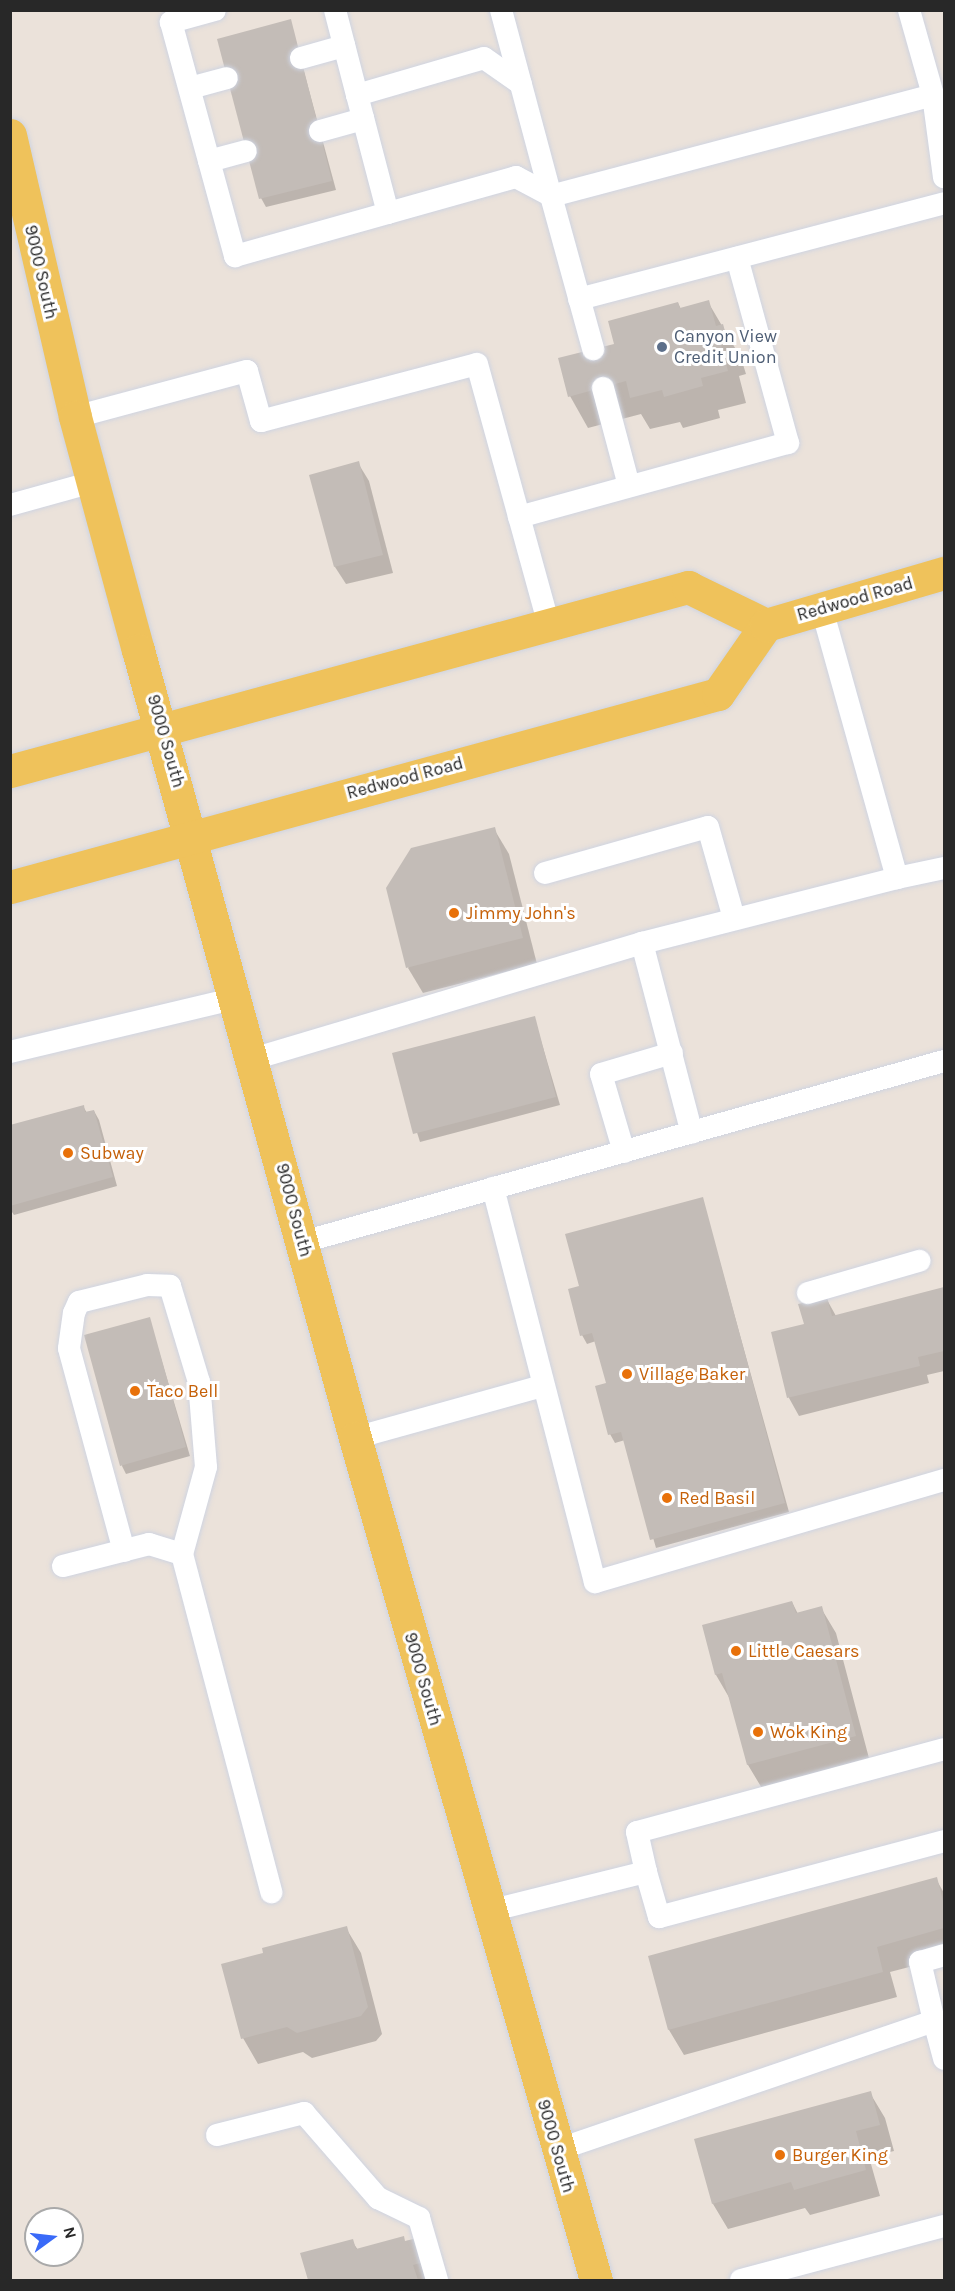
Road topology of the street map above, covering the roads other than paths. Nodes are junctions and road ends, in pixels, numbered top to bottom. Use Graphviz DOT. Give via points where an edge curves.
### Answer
graph roads {
  1 [pos="215,10"];
  2 [pos="335,10"];
  3 [pos="501,10"];
  4 [pos="909,10"];
  5 [pos="344,46"];
  6 [pos="301,58"];
  7 [pos="227,78"];
  8 [pos="521,84"];
  9 [pos="190,87"];
  10 [pos="357,95"];
  11 [pos="933,95"];
  12 [pos="363,119"];
  13 [pos="320,131"];
  14 [pos="10,135"];
  15 [pos="246,151"];
  16 [pos="209,161"];
  17 [pos="944,174"];
  18 [pos="16,192"];
  19 [pos="551,196"];
  20 [pos="945,203"];
  21 [pos="388,213"];
  22 [pos="737,258"];
  23 [pos="579,300"];
  24 [pos="592,349"];
  25 [pos="603,388"];
  26 [pos="75,417"];
  27 [pos="93,482"];
  28 [pos="629,486"];
  29 [pos="10,504"];
  30 [pos="519,517"];
  31 [pos="945,573"];
  32 [pos="822,609"];
  33 [pos="549,625"];
  34 [pos="766,625"];
  35 [pos="163,730"];
  36 [pos="10,771"];
  37 [pos="193,839"];
  38 [pos="545,873"];
  39 [pos="943,875"];
  40 [pos="897,878"];
  41 [pos="10,887"];
  42 [pos="734,918"];
  43 [pos="642,943"];
  44 [pos="237,998"];
  45 [pos="10,1052"];
  46 [pos="672,1053"];
  47 [pos="253,1059"];
  48 [pos="945,1061"];
  49 [pos="692,1133"];
  50 [pos="624,1152"];
  51 [pos="494,1188"];
  52 [pos="303,1242"];
  53 [pos="919,1261"];
  54 [pos="808,1293"];
  55 [pos="542,1386"];
  56 [pos="355,1438"];
  57 [pos="945,1480"];
  58 [pos="124,1551"];
  59 [pos="182,1554"];
  60 [pos="63,1566"];
  61 [pos="945,1749"];
  62 [pos="945,1841"];
  63 [pos="646,1872"];
  64 [pos="270,1892"];
  65 [pos="489,1911"];
  66 [pos="945,1955"];
  67 [pos="934,2021"];
  68 [pos="945,2059"];
  69 [pos="217,2135"];
  70 [pos="557,2150"];
  71 [pos="945,2226"];
  72 [pos="437,2280"];
  73 [pos="596,2280"];
  74 [pos="741,2280"];
  1 -- 9 [label="lane" via="171,22"];
  2 -- 5 [label="lane"];
  3 -- 8 [label="lane"];
  4 -- 11 [label="lane"];
  5 -- 6 [label="lane"];
  5 -- 10 [label="lane"];
  7 -- 9 [label="lane"];
  8 -- 10 [label="lane" via="484,58"];
  8 -- 19 [label="lane"];
  9 -- 16 [label="lane"];
  10 -- 12 [label="lane"];
  11 -- 17 [label="lane"];
  11 -- 19 [label="lane"];
  12 -- 13 [label="lane"];
  12 -- 21 [label="lane"];
  14 -- 18 [label="main road, 9000 South"];
  15 -- 16 [label="lane"];
  16 -- 21 [label="lane" via="236,256"];
  18 -- 26 [label="main road, 9000 South"];
  19 -- 21 [label="lane" via="516,177"];
  19 -- 23 [label="lane"];
  20 -- 22 [label="lane"];
  22 -- 23 [label="lane"];
  22 -- 28 [label="lane" via="788,443"];
  23 -- 24 [label="lane"];
  25 -- 28 [label="lane"];
  26 -- 27 [label="main road, 9000 South"];
  26 -- 30 [label="lane" via="247,371 261,421 477,364"];
  27 -- 29 [label="lane"];
  27 -- 35 [label="main road, 9000 South"];
  28 -- 30 [label="lane"];
  30 -- 33 [label="lane"];
  31 -- 32 [label="main road, Redwood Road"];
  32 -- 34 [label="main road, Redwood Road"];
  32 -- 40 [label="lane"];
  33 -- 34 [label="main road" via="688,587"];
  33 -- 35 [label="main road"];
  34 -- 37 [label="main road, Redwood Road" via="718,694"];
  35 -- 36 [label="main road"];
  35 -- 37 [label="main road, 9000 South"];
  37 -- 41 [label="main road, Redwood Road"];
  37 -- 44 [label="main road, 9000 South"];
  38 -- 42 [label="lane" via="708,827"];
  39 -- 40 [label="lane"];
  40 -- 42 [label="lane"];
  42 -- 43 [label="lane"];
  43 -- 46 [label="lane"];
  43 -- 47 [label="lane"];
  44 -- 45 [label="lane"];
  44 -- 47 [label="main road, 9000 South"];
  46 -- 49 [label="lane"];
  46 -- 50 [label="lane" via="601,1074"];
  47 -- 52 [label="main road, 9000 South"];
  48 -- 49 [label="lane"];
  49 -- 50 [label="lane"];
  50 -- 51 [label="lane"];
  51 -- 52 [label="lane"];
  51 -- 55 [label="lane"];
  52 -- 56 [label="main road, 9000 South"];
  53 -- 54 [label="lane"];
  55 -- 56 [label="lane"];
  55 -- 57 [label="lane" via="595,1582"];
  56 -- 65 [label="main road, 9000 South"];
  58 -- 59 [label="lane" via="149,1544"];
  58 -- 59 [label="lane" via="69,1348 74,1313 80,1302 147,1285 170,1286 199,1382 206,1467"];
  58 -- 60 [label="lane"];
  59 -- 64 [label="lane"];
  61 -- 63 [label="lane" via="637,1833"];
  62 -- 63 [label="lane" via="659,1917"];
  63 -- 65 [label="lane"];
  65 -- 70 [label="main road, 9000 South"];
  66 -- 67 [label="lane" via="920,1962"];
  67 -- 68 [label="lane"];
  67 -- 70 [label="lane"];
  69 -- 72 [label="lane" via="304,2113 378,2198 419,2218"];
  70 -- 73 [label="main road, 9000 South"];
  71 -- 74 [label="lane"];
}
